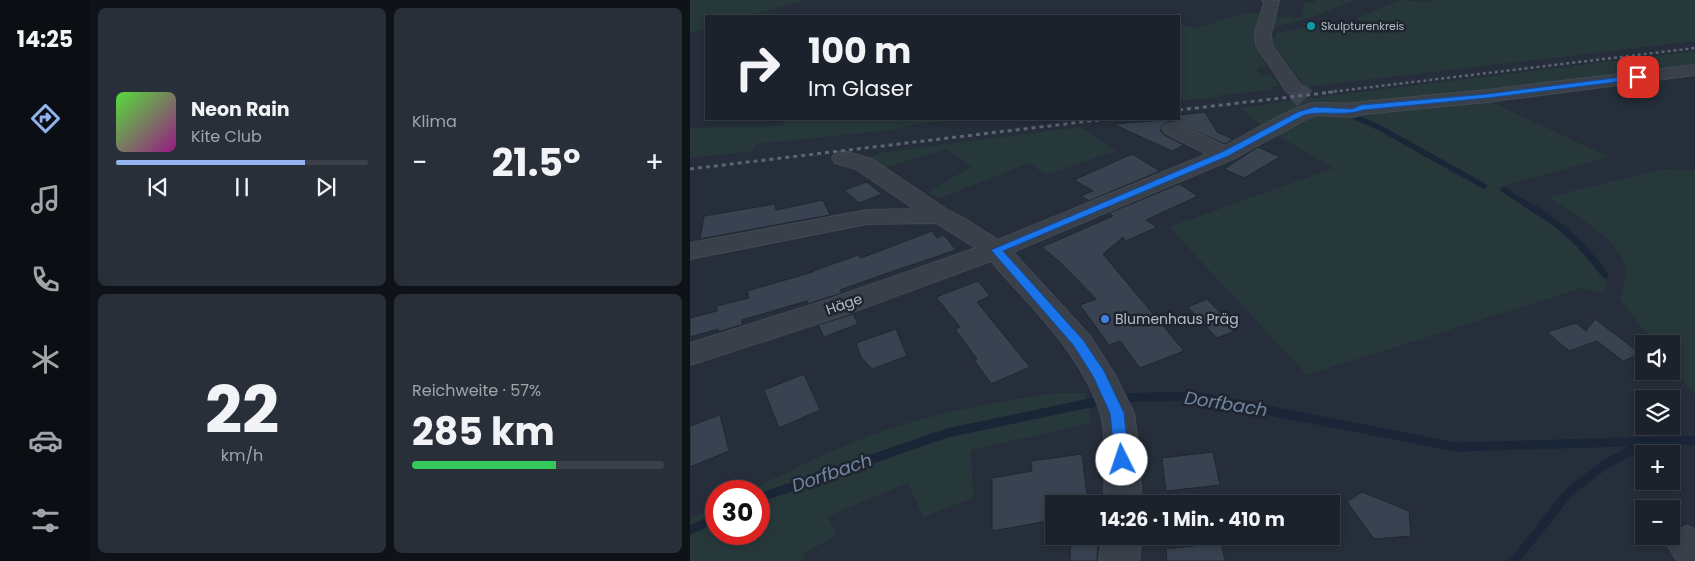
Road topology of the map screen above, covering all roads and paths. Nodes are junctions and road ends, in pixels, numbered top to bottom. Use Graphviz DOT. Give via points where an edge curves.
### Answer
graph roads {
  1 [pos="1269,0"];
  2 [pos="1695,70"];
  3 [pos="1305,98"];
  4 [pos="1172,129"];
  5 [pos="1225,154"];
  6 [pos="843,158"];
  7 [pos="940,216"];
  8 [pos="996,250"];
  9 [pos="690,251"];
  10 [pos="690,354"];
  11 [pos="1123,495"];
  12 [pos="1121,545"];
  13 [pos="1119,561"];
  1 -- 3 [label="street" via="1272,1 1262,33 1264,45"];
  2 -- 3 [label="street" via="1353,111"];
  3 -- 5 [label="street, Häge" via="1301,114"];
  4 -- 5 [label="street"];
  5 -- 8 [label="street, Häge"];
  6 -- 7 [label="street" via="864,164"];
  7 -- 8 [label="street"];
  7 -- 9 [label="street" via="866,217"];
  8 -- 10 [label="street, Häge" via="837,307"];
  8 -- 11 [label="street" via="1079,343 1111,399 1121,442"];
  12 -- 13 [label="street"];
}
